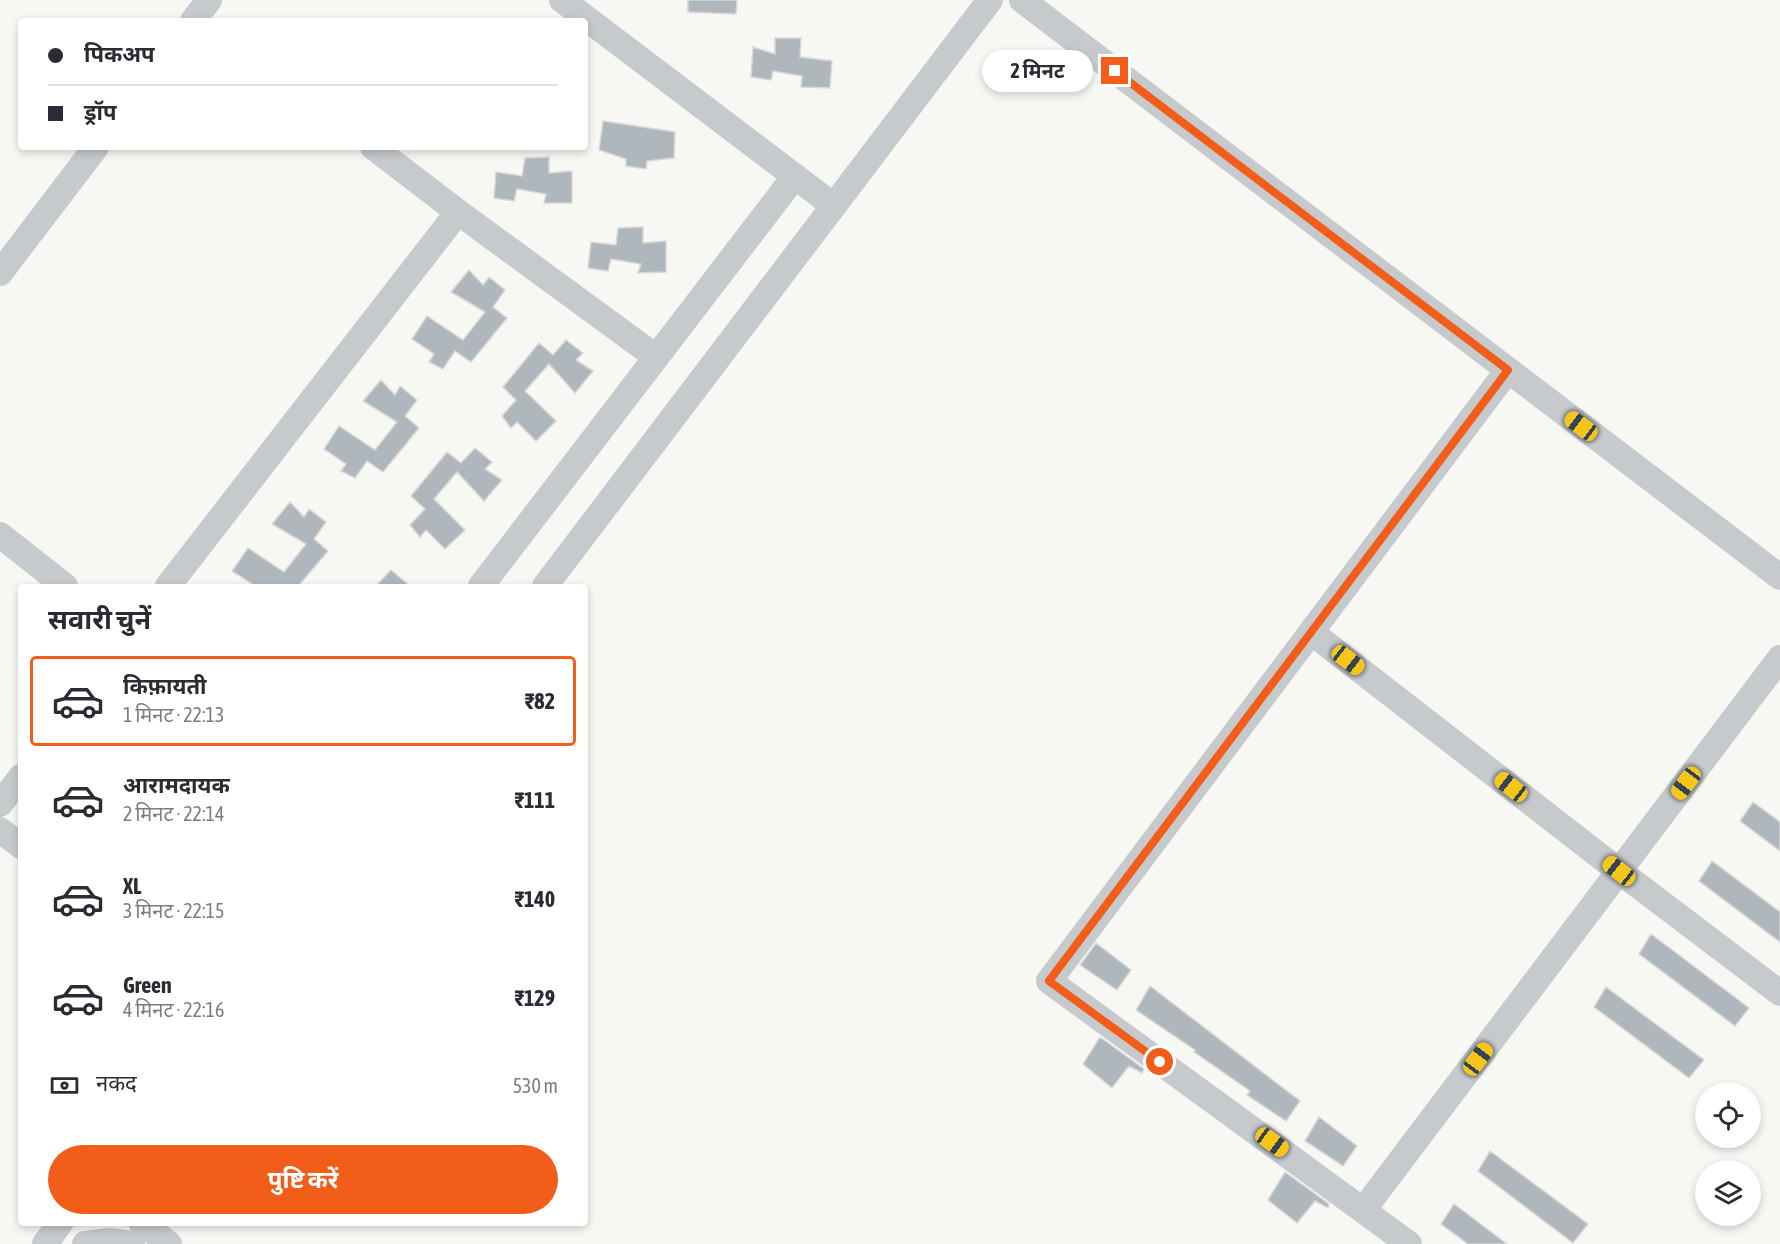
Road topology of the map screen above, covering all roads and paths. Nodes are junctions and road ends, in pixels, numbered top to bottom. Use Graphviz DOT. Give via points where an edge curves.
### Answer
graph roads {
  1 [pos="562,0"];
  2 [pos="990,0"];
  3 [pos="1022,0"];
  4 [pos="586,18"];
  5 [pos="588,20"];
  6 [pos="94,150"];
  7 [pos="378,150"];
  8 [pos="795,176"];
  9 [pos="834,206"];
  10 [pos="458,212"];
  11 [pos="0,273"];
  12 [pos="656,357"];
  13 [pos="1508,370"];
  14 [pos="0,535"];
  15 [pos="1780,577"];
  16 [pos="62,584"];
  17 [pos="170,584"];
  18 [pos="483,584"];
  19 [pos="547,584"];
  20 [pos="1311,632"];
  21 [pos="1780,658"];
  22 [pos="18,781"];
  23 [pos="0,804"];
  24 [pos="0,830"];
  25 [pos="18,844"];
  26 [pos="1619,871"];
  27 [pos="1780,993"];
  28 [pos="1364,1209"];
  29 [pos="58,1226"];
  30 [pos="125,1226"];
  31 [pos="153,1234"];
  32 [pos="45,1244"];
  33 [pos="85,1244"];
  34 [pos="132,1244"];
  35 [pos="1409,1244"];
  1 -- 4 [label="street"];
  2 -- 9 [label="street"];
  3 -- 13 [label="street"];
  5 -- 8 [label="street"];
  6 -- 11 [label="street"];
  7 -- 10 [label="street"];
  8 -- 9 [label="street"];
  8 -- 12 [label="street"];
  9 -- 19 [label="street"];
  10 -- 12 [label="street"];
  10 -- 17 [label="street"];
  12 -- 18 [label="street"];
  13 -- 15 [label="street"];
  13 -- 20 [label="street"];
  14 -- 16 [label="street"];
  20 -- 26 [label="street"];
  20 -- 28 [label="street" via="1049,981"];
  21 -- 26 [label="street"];
  22 -- 23 [label="street"];
  24 -- 25 [label="street"];
  26 -- 27 [label="street"];
  26 -- 28 [label="street"];
  28 -- 35 [label="street"];
  29 -- 32 [label="street"];
  30 -- 31 [label="street"];
  33 -- 34 [label="street" via="109,1240"];
}
